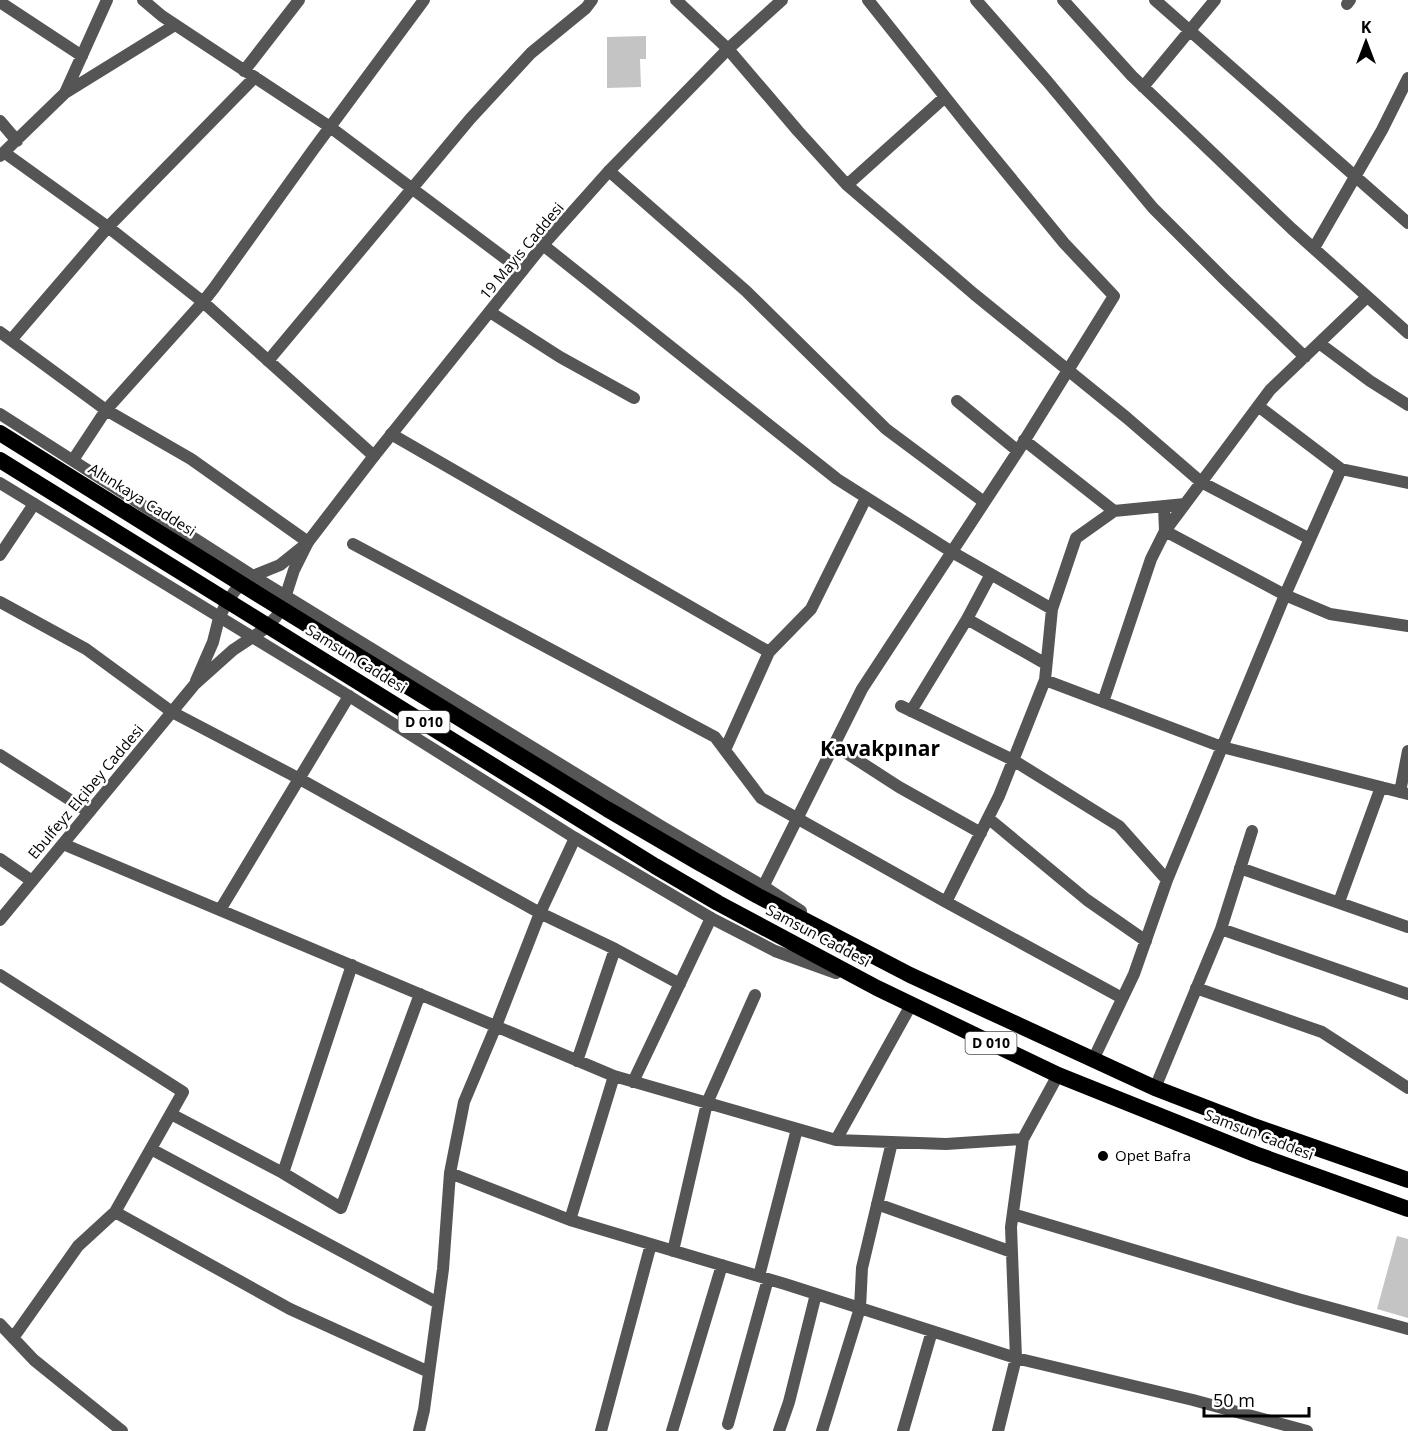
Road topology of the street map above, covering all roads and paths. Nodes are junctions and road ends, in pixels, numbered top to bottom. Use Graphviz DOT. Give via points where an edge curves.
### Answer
graph roads {
  1 [pos="107,0"];
  2 [pos="143,0"];
  3 [pos="299,0"];
  4 [pos="424,0"];
  5 [pos="592,0"];
  6 [pos="676,0"];
  7 [pos="782,0"];
  8 [pos="868,0"];
  9 [pos="976,0"];
  10 [pos="1063,0"];
  11 [pos="1155,0"];
  12 [pos="1215,0"];
  13 [pos="0,2"];
  14 [pos="175,25"];
  15 [pos="1190,31"];
  16 [pos="728,49"];
  17 [pos="82,56"];
  18 [pos="249,74"];
  19 [pos="1408,78"];
  20 [pos="1143,87"];
  21 [pos="65,93"];
  22 [pos="945,97"];
  23 [pos="1404,97"];
  24 [pos="0,121"];
  25 [pos="330,127"];
  26 [pos="17,141"];
  27 [pos="2,154"];
  28 [pos="609,171"];
  29 [pos="1355,176"];
  30 [pos="847,185"];
  31 [pos="411,188"];
  32 [pos="1408,223"];
  33 [pos="108,226"];
  34 [pos="543,245"];
  35 [pos="1314,248"];
  36 [pos="522,271"];
  37 [pos="1367,297"];
  38 [pos="203,302"];
  39 [pos="490,312"];
  40 [pos="0,332"];
  41 [pos="1408,333"];
  42 [pos="11,340"];
  43 [pos="1319,343"];
  44 [pos="1305,357"];
  45 [pos="268,361"];
  46 [pos="1069,370"];
  47 [pos="634,398"];
  48 [pos="957,401"];
  49 [pos="1408,405"];
  50 [pos="1258,406"];
  51 [pos="106,410"];
  52 [pos="0,414"];
  53 [pos="0,433"];
  54 [pos="391,434"];
  55 [pos="1021,445"];
  56 [pos="374,456"];
  57 [pos="0,460"];
  58 [pos="73,460"];
  59 [pos="1341,469"];
  60 [pos="1201,482"];
  61 [pos="0,483"];
  62 [pos="1408,483"];
  63 [pos="866,498"];
  64 [pos="984,502"];
  65 [pos="34,504"];
  66 [pos="1185,504"];
  67 [pos="1164,506"];
  68 [pos="1114,511"];
  69 [pos="1165,531"];
  70 [pos="1310,539"];
  71 [pos="308,542"];
  72 [pos="353,544"];
  73 [pos="952,552"];
  74 [pos="0,555"];
  75 [pos="991,574"];
  76 [pos="253,576"];
  77 [pos="234,592"];
  78 [pos="1285,595"];
  79 [pos="287,596"];
  80 [pos="264,598"];
  81 [pos="0,602"];
  82 [pos="1052,609"];
  83 [pos="276,617"];
  84 [pos="219,618"];
  85 [pos="967,619"];
  86 [pos="1408,626"];
  87 [pos="253,637"];
  88 [pos="769,652"];
  89 [pos="1046,664"];
  90 [pos="1045,680"];
  91 [pos="195,684"];
  92 [pos="349,696"];
  93 [pos="1103,702"];
  94 [pos="172,712"];
  95 [pos="834,745"];
  96 [pos="1222,747"];
  97 [pos="725,750"];
  98 [pos="1408,751"];
  99 [pos="0,755"];
  100 [pos="1013,760"];
  101 [pos="298,778"];
  102 [pos="1381,787"];
  103 [pos="1404,793"];
  104 [pos="89,812"];
  105 [pos="988,818"];
  106 [pos="798,819"];
  107 [pos="1252,831"];
  108 [pos="981,833"];
  109 [pos="575,838"];
  110 [pos="63,844"];
  111 [pos="0,859"];
  112 [pos="1240,868"];
  113 [pos="1167,880"];
  114 [pos="32,881"];
  115 [pos="761,891"];
  116 [pos="946,902"];
  117 [pos="1339,902"];
  118 [pos="220,910"];
  119 [pos="540,913"];
  120 [pos="711,918"];
  121 [pos="0,920"];
  122 [pos="1408,927"];
  123 [pos="1221,929"];
  124 [pos="1146,941"];
  125 [pos="615,950"];
  126 [pos="351,965"];
  127 [pos="0,975"];
  128 [pos="680,984"];
  129 [pos="877,988"];
  130 [pos="1196,988"];
  131 [pos="420,994"];
  132 [pos="1408,994"];
  133 [pos="755,996"];
  134 [pos="1122,998"];
  135 [pos="911,1005"];
  136 [pos="496,1026"];
  137 [pos="1093,1060"];
  138 [pos="577,1061"];
  139 [pos="1058,1075"];
  140 [pos="614,1076"];
  141 [pos="633,1082"];
  142 [pos="1155,1088"];
  143 [pos="1408,1088"];
  144 [pos="707,1103"];
  145 [pos="171,1114"];
  146 [pos="797,1129"];
  147 [pos="1023,1138"];
  148 [pos="836,1140"];
  149 [pos="892,1142"];
  150 [pos="151,1149"];
  151 [pos="283,1173"];
  152 [pos="450,1173"];
  153 [pos="1408,1180"];
  154 [pos="877,1204"];
  155 [pos="1408,1209"];
  156 [pos="115,1212"];
  157 [pos="1013,1215"];
  158 [pos="570,1220"];
  159 [pos="651,1244"];
  160 [pos="673,1251"];
  161 [pos="1012,1252"];
  162 [pos="722,1265"];
  163 [pos="763,1278"];
  164 [pos="816,1294"];
  165 [pos="438,1303"];
  166 [pos="860,1308"];
  167 [pos="0,1324"];
  168 [pos="1408,1329"];
  169 [pos="932,1331"];
  170 [pos="13,1338"];
  171 [pos="1016,1358"];
  172 [pos="429,1372"];
  173 [pos="728,1424"];
  174 [pos="122,1431"];
  175 [pos="419,1431"];
  176 [pos="601,1431"];
  177 [pos="672,1431"];
  178 [pos="779,1431"];
  179 [pos="822,1431"];
  180 [pos="903,1431"];
  181 [pos="998,1431"];
  182 [pos="1307,1431"];
  1 -- 17 [label="street"];
  2 -- 14 [label="street"];
  3 -- 18 [label="street"];
  4 -- 25 [label="street"];
  5 -- 31 [label="street" via="531,53"];
  6 -- 16 [label="street"];
  7 -- 16 [label="street, 19 Mayıs Caddesi"];
  8 -- 22 [label="street"];
  9 -- 44 [label="street" via="1153,208"];
  10 -- 20 [label="street"];
  11 -- 15 [label="street"];
  12 -- 15 [label="street"];
  13 -- 17 [label="street"];
  14 -- 18 [label="street"];
  14 -- 21 [label="street"];
  15 -- 20 [label="street"];
  15 -- 29 [label="street"];
  16 -- 28 [label="street, 19 Mayıs Caddesi"];
  16 -- 30 [label="street"];
  17 -- 21 [label="street"];
  18 -- 25 [label="street"];
  18 -- 33 [label="street"];
  19 -- 23 [label="street"];
  20 -- 35 [label="street"];
  21 -- 26 [label="street"];
  22 -- 30 [label="street"];
  22 -- 46 [label="street" via="1064,243 1114,296"];
  23 -- 29 [label="street"];
  24 -- 26 [label="street"];
  25 -- 31 [label="street"];
  25 -- 38 [label="street"];
  26 -- 27 [label="street"];
  27 -- 33 [label="street"];
  28 -- 34 [label="street, 19 Mayıs Caddesi"];
  28 -- 64 [label="street" via="746,291 886,429"];
  29 -- 32 [label="street"];
  29 -- 35 [label="street"];
  30 -- 46 [label="street"];
  31 -- 36 [label="street"];
  31 -- 45 [label="street"];
  33 -- 38 [label="street"];
  33 -- 42 [label="street"];
  34 -- 36 [label="street, 19 Mayıs Caddesi"];
  34 -- 63 [label="street"];
  35 -- 37 [label="street"];
  36 -- 39 [label="street, 19 Mayıs Caddesi"];
  37 -- 41 [label="street"];
  37 -- 43 [label="street"];
  38 -- 45 [label="street"];
  38 -- 51 [label="street"];
  39 -- 47 [label="street"];
  39 -- 54 [label="street, 19 Mayıs Caddesi"];
  40 -- 42 [label="street"];
  42 -- 51 [label="street"];
  43 -- 44 [label="street"];
  43 -- 49 [label="street"];
  44 -- 50 [label="street"];
  45 -- 56 [label="street"];
  46 -- 55 [label="street"];
  46 -- 60 [label="street"];
  48 -- 55 [label="street"];
  50 -- 59 [label="street"];
  50 -- 60 [label="street"];
  51 -- 58 [label="street"];
  51 -- 71 [label="street" via="191,459"];
  52 -- 58 [label="street"];
  53 -- 80 [label="highway, Altınkaya Caddesi / D 010"];
  54 -- 56 [label="street, 19 Mayıs Caddesi"];
  54 -- 88 [label="street"];
  55 -- 64 [label="street"];
  55 -- 68 [label="street"];
  56 -- 71 [label="street, 19 Mayıs Caddesi"];
  57 -- 129 [label="highway, Samsun Caddesi / D 010" via="596,830 718,903"];
  58 -- 76 [label="street"];
  59 -- 62 [label="street"];
  59 -- 70 [label="street"];
  60 -- 66 [label="street"];
  60 -- 70 [label="street"];
  61 -- 65 [label="street"];
  63 -- 73 [label="street"];
  63 -- 88 [label="street" via="811,609"];
  64 -- 73 [label="street"];
  65 -- 74 [label="street"];
  65 -- 84 [label="street"];
  66 -- 67 [label="street"];
  66 -- 69 [label="street"];
  67 -- 68 [label="street"];
  67 -- 69 [label="street"];
  68 -- 82 [label="street" via="1076,538"];
  69 -- 78 [label="street"];
  69 -- 93 [label="street" via="1151,559"];
  70 -- 78 [label="street"];
  71 -- 76 [label="street, 19 Mayıs Caddesi" via="280,565"];
  71 -- 79 [label="street, 19 Mayıs Caddesi"];
  72 -- 97 [label="street" via="715,737"];
  73 -- 75 [label="street"];
  73 -- 95 [label="street" via="862,689"];
  75 -- 82 [label="street"];
  75 -- 85 [label="street"];
  76 -- 77 [label="street, 19 Mayıs Caddesi"];
  76 -- 79 [label="street"];
  77 -- 84 [label="street, Ebulfeyz Elçibey Caddesi"];
  78 -- 86 [label="street" via="1330,614"];
  78 -- 96 [label="street"];
  79 -- 83 [label="street, 19 Mayıs Caddesi"];
  79 -- 115 [label="street"];
  80 -- 115 [label="highway, Samsun Caddesi / D 010" via="696,861"];
  81 -- 94 [label="street" via="86,648"];
  82 -- 89 [label="street"];
  83 -- 87 [label="street, Ebulfeyz Elçibey Caddesi"];
  84 -- 87 [label="street"];
  84 -- 91 [label="street, Ebulfeyz Elçibey Caddesi"];
  85 -- 89 [label="street"];
  85 -- 100 [label="street" via="906,708"];
  87 -- 91 [label="street, Ebulfeyz Elçibey Caddesi"];
  87 -- 92 [label="street"];
  88 -- 97 [label="street"];
  89 -- 90 [label="street"];
  90 -- 93 [label="street"];
  90 -- 100 [label="street"];
  91 -- 94 [label="street, Ebulfeyz Elçibey Caddesi"];
  92 -- 101 [label="street"];
  92 -- 109 [label="street"];
  93 -- 96 [label="street"];
  94 -- 101 [label="street"];
  94 -- 104 [label="street, Ebulfeyz Elçibey Caddesi"];
  95 -- 106 [label="street"];
  95 -- 108 [label="street" via="898,787"];
  96 -- 102 [label="street"];
  96 -- 113 [label="street"];
  97 -- 106 [label="street" via="761,798"];
  98 -- 103 [label="street"];
  99 -- 104 [label="street"];
  100 -- 105 [label="street"];
  100 -- 113 [label="street" via="1119,826"];
  101 -- 118 [label="street"];
  101 -- 119 [label="street"];
  102 -- 103 [label="street"];
  102 -- 117 [label="street"];
  104 -- 110 [label="street, Ebulfeyz Elçibey Caddesi"];
  105 -- 108 [label="street"];
  105 -- 124 [label="street" via="1087,900"];
  106 -- 115 [label="street"];
  106 -- 116 [label="street"];
  107 -- 112 [label="street"];
  108 -- 116 [label="street"];
  109 -- 119 [label="street"];
  109 -- 120 [label="street"];
  110 -- 114 [label="street, Ebulfeyz Elçibey Caddesi"];
  110 -- 118 [label="street"];
  111 -- 114 [label="street"];
  112 -- 117 [label="street"];
  112 -- 123 [label="street"];
  113 -- 124 [label="street"];
  114 -- 121 [label="street, Ebulfeyz Elçibey Caddesi"];
  115 -- 137 [label="highway, Samsun Caddesi / D 010" via="910,975"];
  116 -- 134 [label="street"];
  117 -- 122 [label="street"];
  118 -- 126 [label="street"];
  119 -- 125 [label="street"];
  119 -- 136 [label="street"];
  120 -- 128 [label="street"];
  120 -- 129 [label="street" via="775,951"];
  123 -- 130 [label="street"];
  123 -- 132 [label="street"];
  124 -- 134 [label="street"];
  125 -- 128 [label="street"];
  125 -- 138 [label="street"];
  126 -- 131 [label="street"];
  126 -- 151 [label="street"];
  127 -- 145 [label="street" via="183,1092"];
  128 -- 141 [label="street"];
  129 -- 135 [label="highway, Samsun Caddesi / D 010"];
  130 -- 142 [label="street"];
  130 -- 143 [label="street" via="1322,1032"];
  131 -- 136 [label="street"];
  131 -- 151 [label="street" via="341,1208"];
  133 -- 144 [label="street"];
  134 -- 137 [label="street"];
  135 -- 139 [label="highway, Samsun Caddesi / D 010"];
  135 -- 148 [label="street"];
  136 -- 138 [label="street"];
  136 -- 152 [label="street" via="464,1102"];
  137 -- 142 [label="highway, Samsun Caddesi / D 010"];
  138 -- 140 [label="street"];
  139 -- 147 [label="street"];
  139 -- 155 [label="highway, Samsun Caddesi / D 010" via="1255,1154"];
  140 -- 141 [label="street"];
  140 -- 158 [label="street"];
  141 -- 144 [label="street"];
  142 -- 153 [label="highway, Samsun Caddesi / D 010"];
  144 -- 146 [label="street"];
  144 -- 160 [label="street"];
  145 -- 150 [label="street"];
  145 -- 151 [label="street"];
  146 -- 148 [label="street"];
  146 -- 163 [label="street"];
  147 -- 149 [label="street" via="946,1144"];
  147 -- 157 [label="street"];
  148 -- 149 [label="street"];
  149 -- 154 [label="street"];
  150 -- 156 [label="street"];
  150 -- 165 [label="street"];
  152 -- 158 [label="street"];
  152 -- 165 [label="street"];
  154 -- 161 [label="street"];
  154 -- 166 [label="street" via="862,1268"];
  156 -- 170 [label="street" via="78,1246"];
  156 -- 172 [label="street" via="290,1309"];
  157 -- 161 [label="street"];
  157 -- 168 [label="street"];
  158 -- 159 [label="street"];
  159 -- 160 [label="street"];
  159 -- 176 [label="street"];
  160 -- 162 [label="street"];
  161 -- 171 [label="street"];
  162 -- 163 [label="street"];
  162 -- 177 [label="street"];
  163 -- 164 [label="street"];
  163 -- 173 [label="street"];
  164 -- 166 [label="street"];
  164 -- 178 [label="street"];
  165 -- 172 [label="street"];
  166 -- 169 [label="street"];
  166 -- 179 [label="street"];
  167 -- 170 [label="street"];
  169 -- 171 [label="street"];
  169 -- 180 [label="street"];
  170 -- 174 [label="street" via="34,1360"];
  171 -- 181 [label="street"];
  171 -- 182 [label="street"];
  172 -- 175 [label="street"];
}
